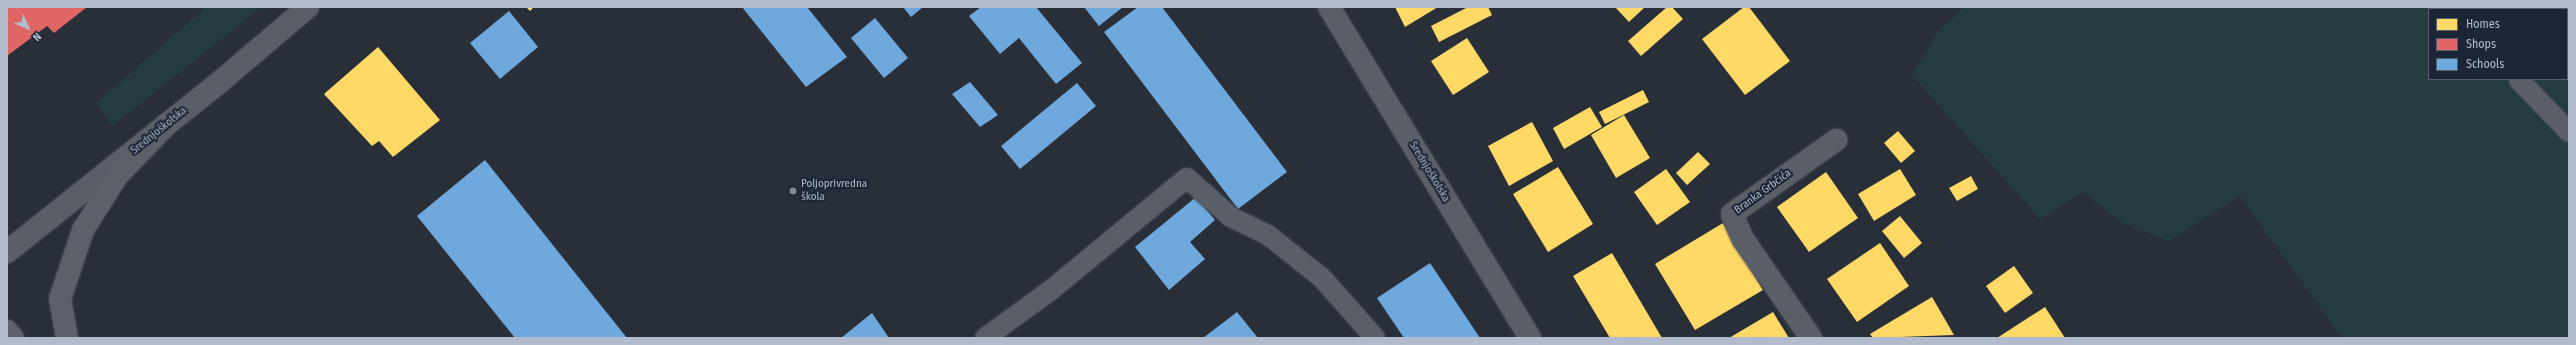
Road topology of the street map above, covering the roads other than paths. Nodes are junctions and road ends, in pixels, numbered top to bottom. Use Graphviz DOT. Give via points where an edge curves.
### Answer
graph roads {
  1 [pos="308,7"];
  2 [pos="1329,7"];
  3 [pos="2519,80"];
  4 [pos="167,124"];
  5 [pos="2569,132"];
  6 [pos="1836,140"];
  7 [pos="7,252"];
  8 [pos="7,331"];
  9 [pos="13,338"];
  10 [pos="67,338"];
  11 [pos="985,338"];
  12 [pos="1375,338"];
  13 [pos="1530,338"];
  14 [pos="1811,338"];
  1 -- 4 [label="street, Srednjoškolska"];
  2 -- 13 [label="street, Srednjoškolska"];
  3 -- 5 [label="lane"];
  4 -- 7 [label="street, Srednjoškolska"];
  4 -- 10 [label="main road" via="117,176 83,230 68,266 60,299"];
  6 -- 14 [label="street, Branka Grbčića" via="1732,214 1743,239"];
  8 -- 9 [label="main road"];
  11 -- 12 [label="lane" via="1051,290 1187,178 1225,213 1268,235 1322,278"];
}
